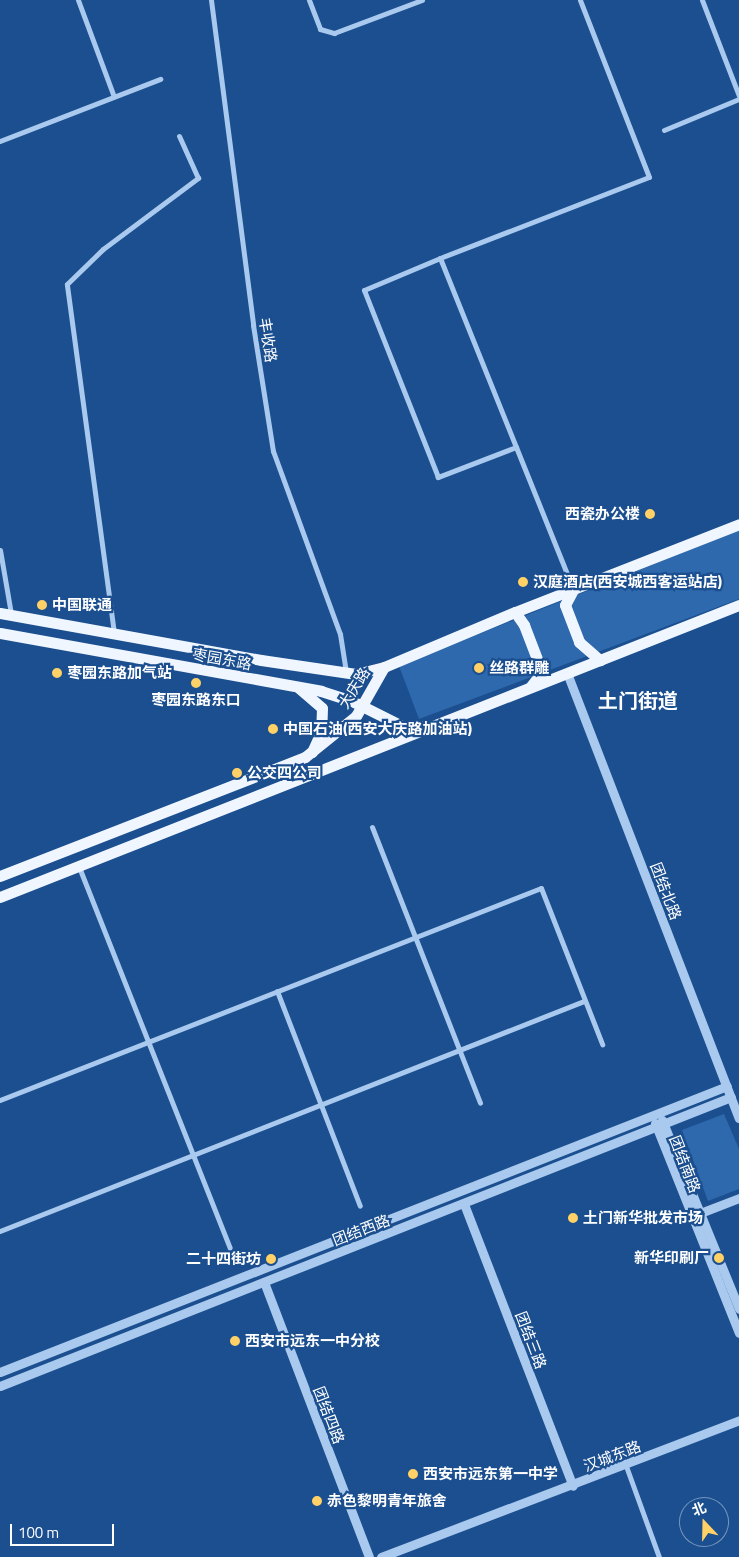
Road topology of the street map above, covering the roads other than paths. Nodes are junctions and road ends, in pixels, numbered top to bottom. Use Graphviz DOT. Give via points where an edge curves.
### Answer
graph roads {
  1 [pos="78,0"];
  2 [pos="211,0"];
  3 [pos="309,0"];
  4 [pos="422,0"];
  5 [pos="580,0"];
  6 [pos="702,0"];
  7 [pos="160,79"];
  8 [pos="114,97"];
  9 [pos="739,98"];
  10 [pos="664,130"];
  11 [pos="179,136"];
  12 [pos="0,141"];
  13 [pos="440,258"];
  14 [pos="516,447"];
  15 [pos="739,524"];
  16 [pos="0,550"];
  17 [pos="573,590"];
  18 [pos="739,605"];
  19 [pos="515,612"];
  20 [pos="5,614"];
  21 [pos="0,633"];
  22 [pos="114,634"];
  23 [pos="600,660"];
  24 [pos="384,668"];
  25 [pos="567,673"];
  26 [pos="346,674"];
  27 [pos="298,686"];
  28 [pos="530,688"];
  29 [pos="362,706"];
  30 [pos="434,725"];
  31 [pos="312,753"];
  32 [pos="275,768"];
  33 [pos="282,786"];
  34 [pos="372,827"];
  35 [pos="79,866"];
  36 [pos="0,876"];
  37 [pos="0,897"];
  38 [pos="415,937"];
  39 [pos="277,991"];
  40 [pos="584,1000"];
  41 [pos="148,1042"];
  42 [pos="602,1044"];
  43 [pos="459,1050"];
  44 [pos="727,1086"];
  45 [pos="731,1097"];
  46 [pos="0,1100"];
  47 [pos="480,1103"];
  48 [pos="321,1105"];
  49 [pos="655,1114"];
  50 [pos="739,1118"];
  51 [pos="660,1126"];
  52 [pos="193,1154"];
  53 [pos="739,1198"];
  54 [pos="464,1204"];
  55 [pos="739,1204"];
  56 [pos="360,1206"];
  57 [pos="696,1218"];
  58 [pos="0,1231"];
  59 [pos="233,1256"];
  60 [pos="264,1282"];
  61 [pos="739,1309"];
  62 [pos="739,1333"];
  63 [pos="0,1372"];
  64 [pos="0,1386"];
  65 [pos="739,1420"];
  66 [pos="626,1466"];
  67 [pos="573,1486"];
  68 [pos="369,1557"];
  69 [pos="382,1557"];
  70 [pos="659,1557"];
  1 -- 8 [label="street"];
  2 -- 26 [label="street, 丰收路" via="253,325 273,451 340,634"];
  3 -- 4 [label="street" via="320,29 334,33"];
  5 -- 13 [label="street" via="649,177"];
  6 -- 9 [label="street"];
  7 -- 8 [label="street"];
  8 -- 12 [label="street"];
  9 -- 10 [label="street"];
  11 -- 22 [label="street" via="198,178 103,249 67,284"];
  13 -- 14 [label="street"];
  13 -- 14 [label="street" via="364,290 434,468 438,477"];
  14 -- 17 [label="street"];
  15 -- 17 [label="main road, 大庆路"];
  16 -- 20 [label="street"];
  17 -- 19 [label="main road, 大庆路"];
  17 -- 23 [label="main road" via="566,605 579,642"];
  18 -- 23 [label="main road"];
  19 -- 24 [label="main road, 大庆路"];
  19 -- 28 [label="main road" via="542,672"];
  20 -- 22 [label="main road, 枣园东路"];
  21 -- 27 [label="main road, 枣园东路"];
  22 -- 26 [label="main road, 枣园东路"];
  23 -- 25 [label="main road"];
  24 -- 26 [label="main road, 枣园东路"];
  24 -- 29 [label="main road, 大庆路"];
  25 -- 28 [label="main road"];
  25 -- 44 [label="street, 团结北路"];
  27 -- 29 [label="main road, 枣园东路"];
  27 -- 31 [label="main road" via="322,708 321,732"];
  28 -- 30 [label="main road"];
  29 -- 30 [label="main road, 枣园东路" via="402,726"];
  29 -- 31 [label="main road, 大庆路" via="344,728"];
  30 -- 33 [label="main road"];
  31 -- 32 [label="main road, 大庆路"];
  32 -- 33 [label="main road"];
  32 -- 36 [label="main road, 大庆路"];
  33 -- 35 [label="main road"];
  34 -- 38 [label="street"];
  35 -- 37 [label="main road"];
  35 -- 41 [label="street"];
  38 -- 39 [label="street"];
  38 -- 40 [label="street" via="541,888"];
  38 -- 43 [label="street"];
  39 -- 41 [label="street"];
  39 -- 48 [label="street"];
  40 -- 42 [label="street"];
  40 -- 43 [label="street"];
  41 -- 46 [label="street"];
  41 -- 52 [label="street"];
  43 -- 47 [label="street"];
  43 -- 48 [label="street"];
  44 -- 45 [label="street, 团结北路"];
  44 -- 49 [label="street, 团结西路"];
  45 -- 50 [label="street, 团结北路"];
  45 -- 51 [label="street, 团结西路"];
  48 -- 52 [label="street"];
  48 -- 56 [label="street"];
  49 -- 51 [label="street, 团结南路"];
  49 -- 63 [label="street, 团结西路"];
  51 -- 54 [label="street, 团结西路"];
  51 -- 57 [label="street, 团结南路"];
  52 -- 58 [label="street"];
  52 -- 59 [label="street"];
  53 -- 57 [label="street"];
  54 -- 60 [label="street, 团结西路"];
  54 -- 67 [label="street, 团结三路"];
  55 -- 57 [label="street"];
  57 -- 61 [label="street, 团结南路"];
  57 -- 62 [label="street, 团结南路"];
  60 -- 64 [label="street, 团结西路"];
  60 -- 68 [label="street, 团结四路"];
  65 -- 66 [label="street, 汉城东路"];
  66 -- 67 [label="street, 汉城东路"];
  66 -- 70 [label="street"];
  67 -- 69 [label="street, 汉城东路"];
}
